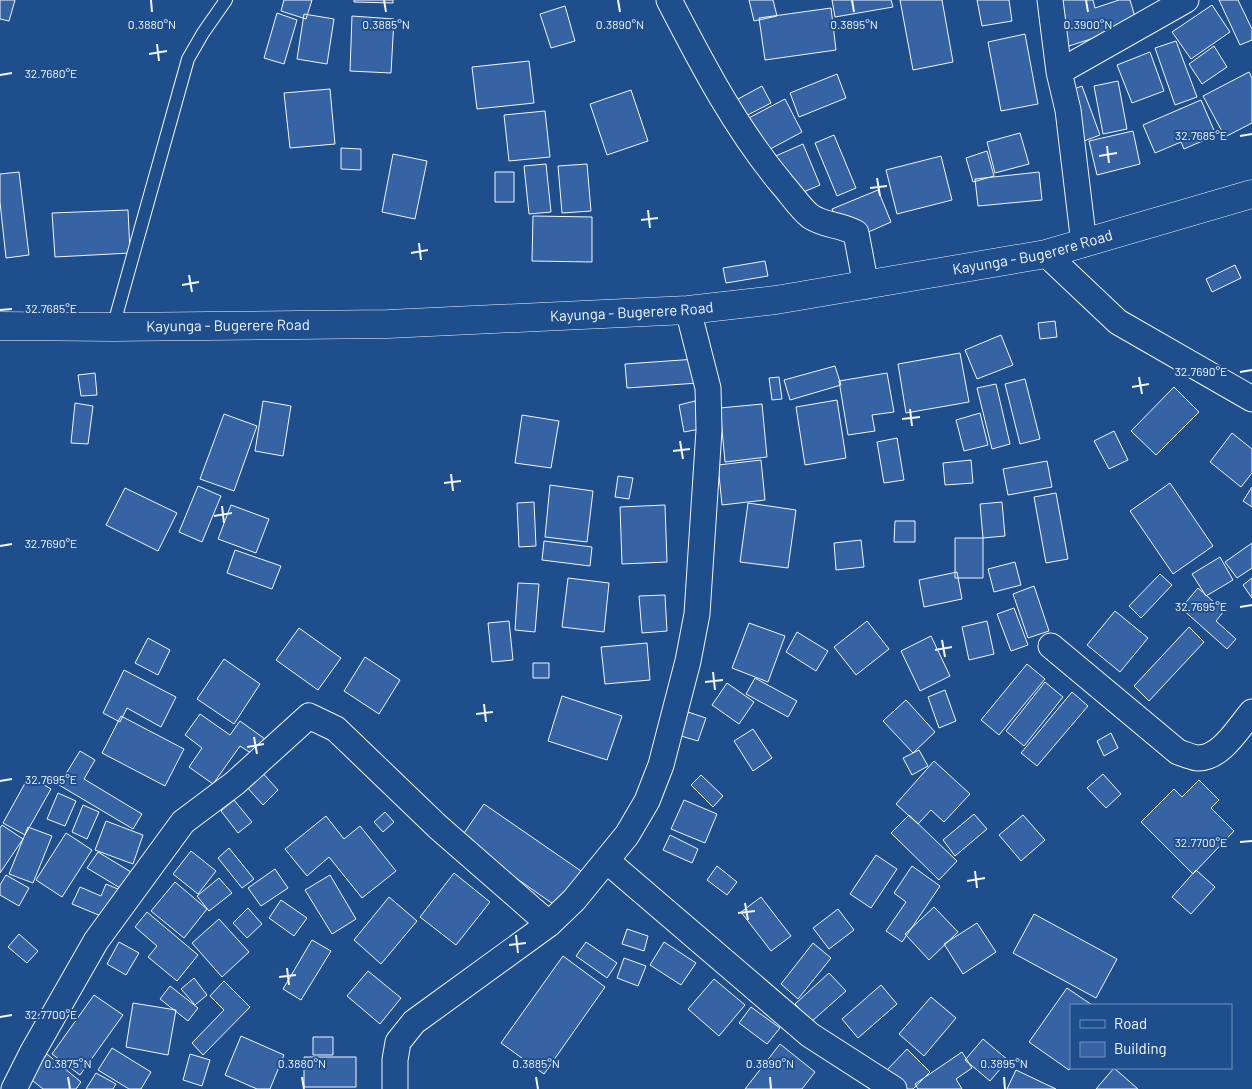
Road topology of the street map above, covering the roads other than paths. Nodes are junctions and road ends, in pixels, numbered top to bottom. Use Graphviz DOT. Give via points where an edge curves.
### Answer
graph roads {
  1 [pos="226,0"];
  2 [pos="669,0"];
  3 [pos="1050,0"];
  4 [pos="1186,0"];
  5 [pos="1059,72"];
  6 [pos="1252,194"];
  7 [pos="1084,244"];
  8 [pos="1046,254"];
  9 [pos="866,286"];
  10 [pos="688,310"];
  11 [pos="0,326"];
  12 [pos="113,327"];
  13 [pos="1252,399"];
  14 [pos="1051,646"];
  15 [pos="1252,712"];
  16 [pos="606,861"];
  17 [pos="550,924"];
  18 [pos="14,1089"];
  19 [pos="395,1089"];
  20 [pos="894,1089"];
  1 -- 12 [label="lane" via="188,59"];
  2 -- 9 [label="street" via="702,66 762,160 810,215 826,224 845,227 856,233"];
  3 -- 5 [label="street"];
  4 -- 5 [label="street"];
  5 -- 7 [label="street" via="1068,110"];
  6 -- 7 [label="main road, Kayunga - Bugerere Road"];
  7 -- 8 [label="main road, Kayunga - Bugerere Road"];
  8 -- 9 [label="main road, Kayunga - Bugerere Road"];
  8 -- 13 [label="street" via="1118,322"];
  9 -- 10 [label="main road, Kayunga - Bugerere Road"];
  10 -- 12 [label="main road, Kayunga - Bugerere Road" via="388,324"];
  10 -- 16 [label="street" via="708,388 709,430 697,614 661,765 647,801 627,835"];
  11 -- 12 [label="main road, Kayunga - Bugerere Road"];
  14 -- 15 [label="street" via="1178,752 1196,758 1210,755 1223,746"];
  16 -- 17 [label="street"];
  16 -- 20 [label="street" via="810,1035"];
  17 -- 18 [label="street" via="438,827 336,729 309,716 235,783 183,822 96,941"];
  17 -- 19 [label="street" via="414,1022 398,1042"];
}
